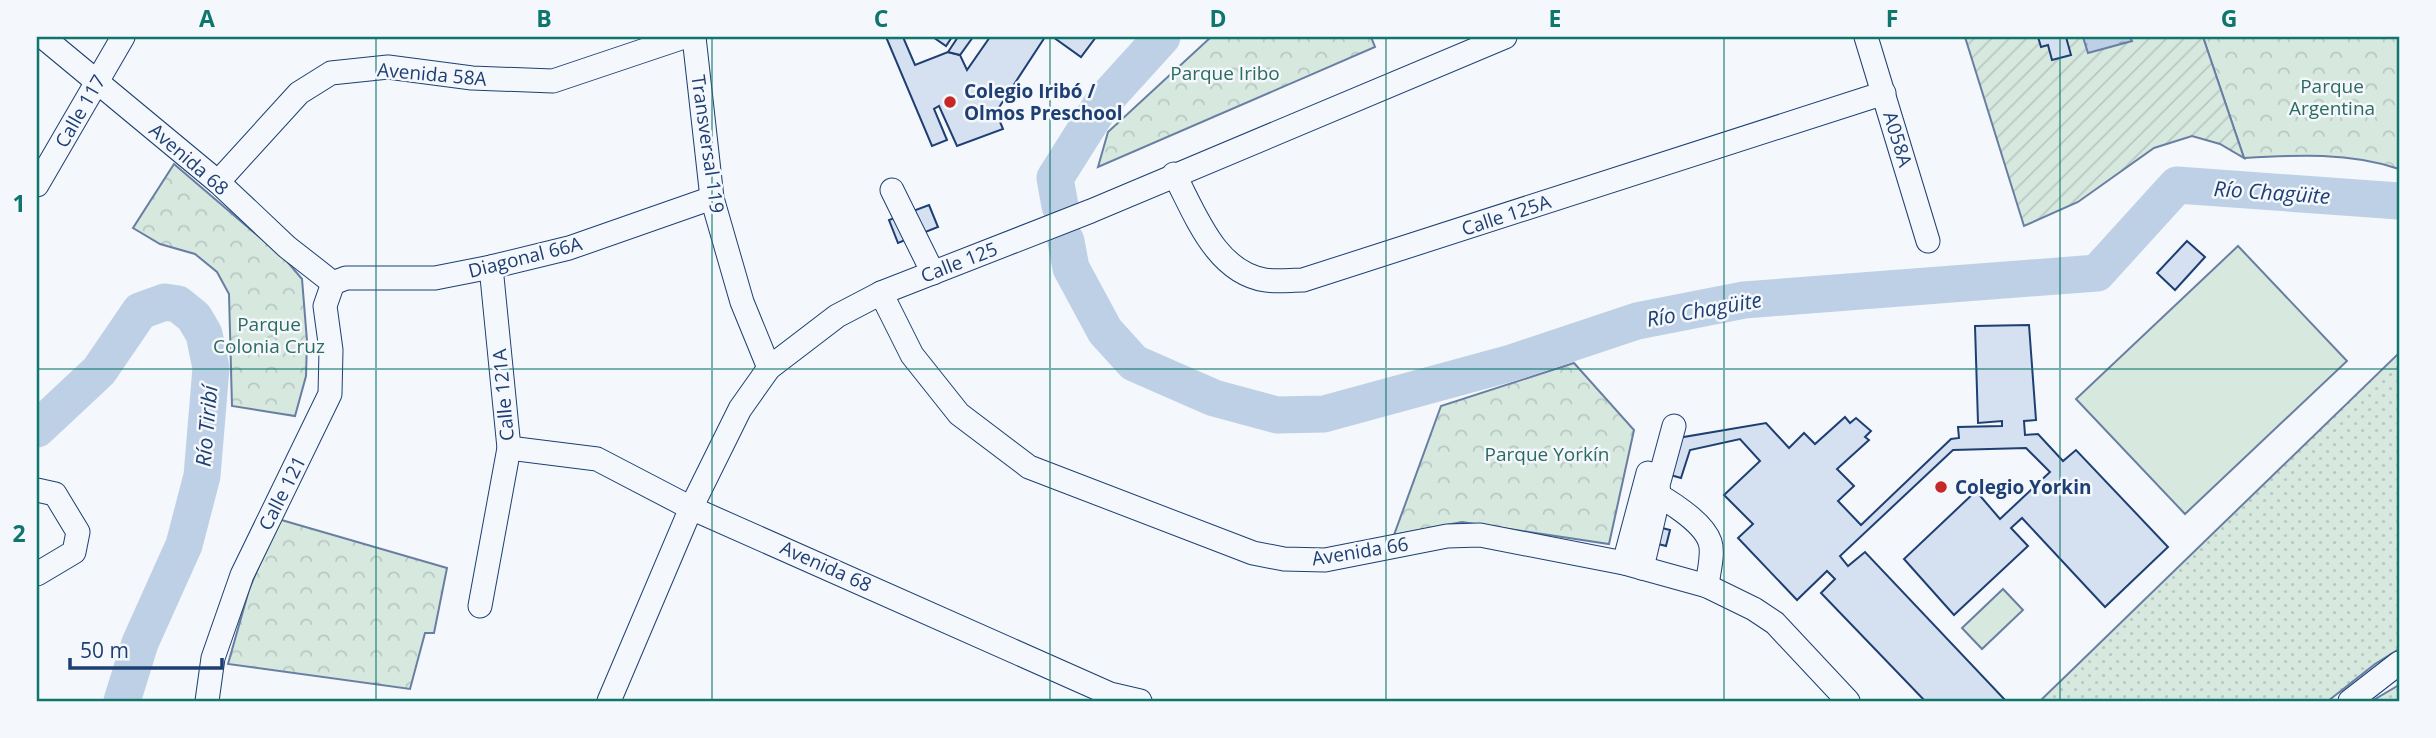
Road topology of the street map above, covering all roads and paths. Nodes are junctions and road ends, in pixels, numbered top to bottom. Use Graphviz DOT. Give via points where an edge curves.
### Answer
graph roads {
  1 [pos="43,37"];
  2 [pos="122,37"];
  3 [pos="684,37"];
  4 [pos="694,37"];
  5 [pos="1505,37"];
  6 [pos="1866,37"];
  7 [pos="98,81"];
  8 [pos="1884,93"];
  9 [pos="1174,174"];
  10 [pos="218,182"];
  11 [pos="37,185"];
  12 [pos="892,190"];
  13 [pos="712,198"];
  14 [pos="1928,241"];
  15 [pos="491,267"];
  16 [pos="933,272"];
  17 [pos="333,283"];
  18 [pos="881,293"];
  19 [pos="769,368"];
  20 [pos="1667,428"];
  21 [pos="509,448"];
  22 [pos="1652,491"];
  23 [pos="46,492"];
  24 [pos="691,508"];
  25 [pos="1633,565"];
  26 [pos="37,574"];
  27 [pos="1707,586"];
  28 [pos="480,606"];
  29 [pos="2399,663"];
  30 [pos="206,701"];
  31 [pos="608,701"];
  32 [pos="1140,701"];
  33 [pos="1848,701"];
  34 [pos="2350,701"];
  1 -- 7 [label="street, Avenida 68"];
  2 -- 7 [label="street, Calle 117"];
  3 -- 10 [label="street, Avenida 58A" via="553,81 472,78 388,67 331,73 299,93"];
  4 -- 13 [label="street, Transversal 119"];
  5 -- 9 [label="street, Calle 125"];
  6 -- 8 [label="street, A058A"];
  7 -- 10 [label="street, Avenida 68"];
  7 -- 11 [label="street, Calle 117"];
  8 -- 9 [label="street, Calle 125A" via="1303,280 1264,280 1233,267 1211,243"];
  8 -- 14 [label="street, A058A"];
  9 -- 16 [label="street, Calle 125"];
  10 -- 17 [label="street, Avenida 68"];
  12 -- 16 [label="street"];
  13 -- 15 [label="street, Diagonal 66A" via="569,248"];
  13 -- 19 [label="street, Transversal 119" via="742,302"];
  15 -- 17 [label="street, Diagonal 66A" via="435,278 346,278"];
  15 -- 21 [label="street, Calle 121A"];
  16 -- 18 [label="street, Calle 125"];
  17 -- 30 [label="street, Calle 121" via="325,306 330,394 242,575 213,658"];
  18 -- 19 [label="street, Calle 125" via="837,317"];
  18 -- 25 [label="street, Avenida 66" via="912,355 959,414 1029,467 1253,553 1325,560 1447,536 1480,535"];
  19 -- 24 [label="street, Calle 125" via="740,409"];
  20 -- 22 [label="street"];
  21 -- 24 [label="street, Avenida 68" via="597,459"];
  21 -- 28 [label="street, Calle 121A"];
  22 -- 25 [label="street"];
  22 -- 27 [label="street" via="1674,503 1706,535 1711,544"];
  23 -- 26 [label="street" via="78,532 74,552"];
  24 -- 31 [label="street, Calle 125"];
  24 -- 32 [label="street, Avenida 68" via="1110,694"];
  25 -- 27 [label="street, Avenida 66"];
  27 -- 33 [label="street, Avenida 66" via="1775,623"];
  29 -- 34 [label="street"];
}
